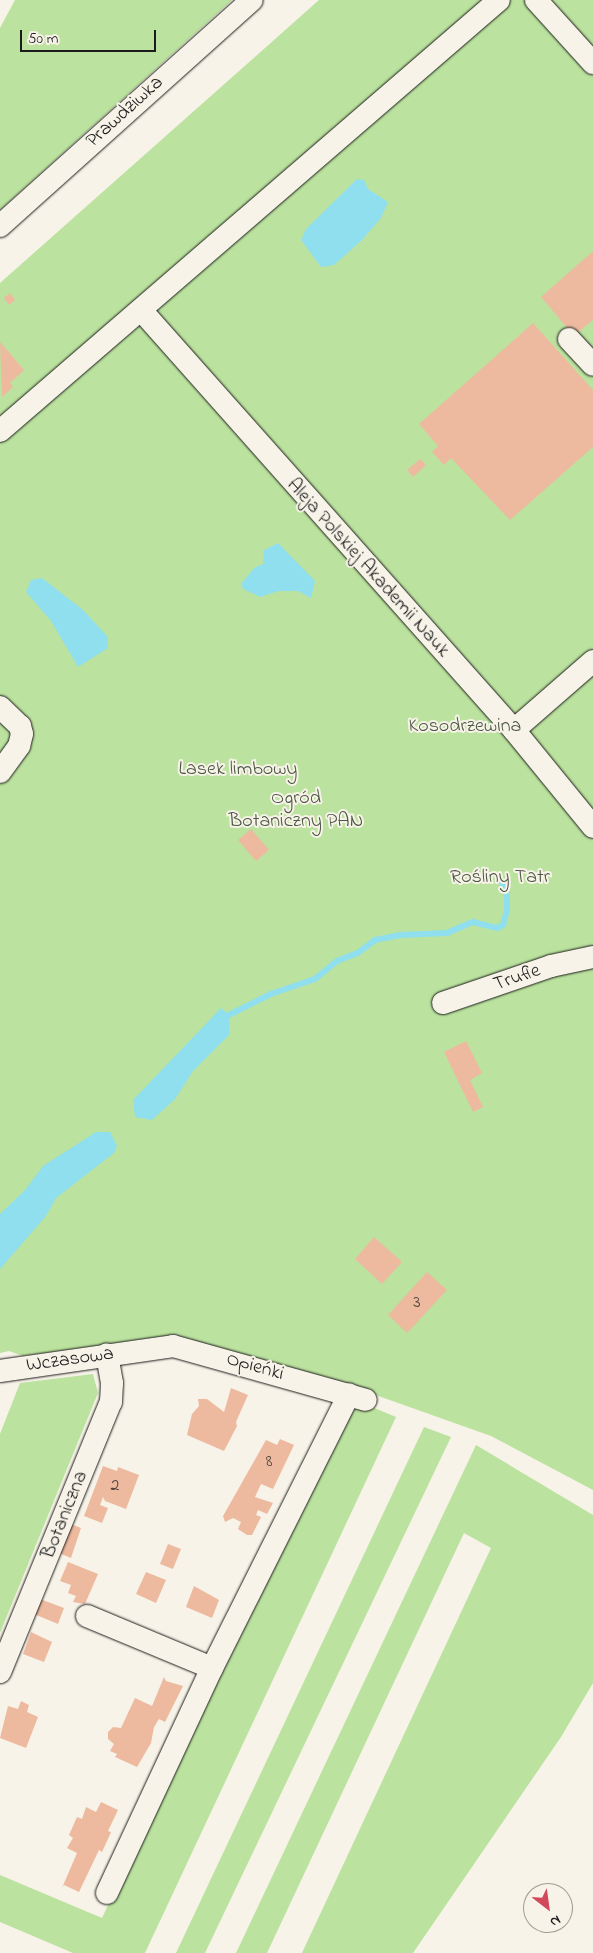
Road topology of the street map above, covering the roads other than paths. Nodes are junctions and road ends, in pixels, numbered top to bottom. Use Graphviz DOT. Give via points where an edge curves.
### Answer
graph roads {
  1 [pos="252,0"];
  2 [pos="499,0"];
  3 [pos="536,0"];
  4 [pos="593,63"];
  5 [pos="0,226"];
  6 [pos="141,310"];
  7 [pos="569,339"];
  8 [pos="593,365"];
  9 [pos="0,431"];
  10 [pos="593,661"];
  11 [pos="0,707"];
  12 [pos="514,730"];
  13 [pos="0,772"];
  14 [pos="593,827"];
  15 [pos="593,957"];
  16 [pos="443,1003"];
  17 [pos="141,1350"];
  18 [pos="107,1354"];
  19 [pos="0,1371"];
  20 [pos="87,1616"];
  21 [pos="212,1668"];
  22 [pos="0,1672"];
  23 [pos="108,1893"];
  1 -- 5 [label="street, Prawdziwka"];
  2 -- 6 [label="street"];
  3 -- 4 [label="street"];
  6 -- 9 [label="street"];
  6 -- 12 [label="street, Aleja Polskiej Akademii Nauk"];
  7 -- 8 [label="street"];
  10 -- 12 [label="street"];
  11 -- 13 [label="street" via="20,726 22,734 19,746"];
  12 -- 14 [label="street, Aleja Polskiej Akademii Nauk"];
  15 -- 16 [label="street, Trufle" via="551,966"];
  17 -- 18 [label="street, Wczasowa"];
  17 -- 21 [label="street, Opieńki" via="186,1348 358,1397"];
  18 -- 19 [label="street, Wczasowa"];
  18 -- 22 [label="street, Botaniczna" via="112,1383 111,1402"];
  20 -- 21 [label="street"];
  21 -- 23 [label="street"];
}
